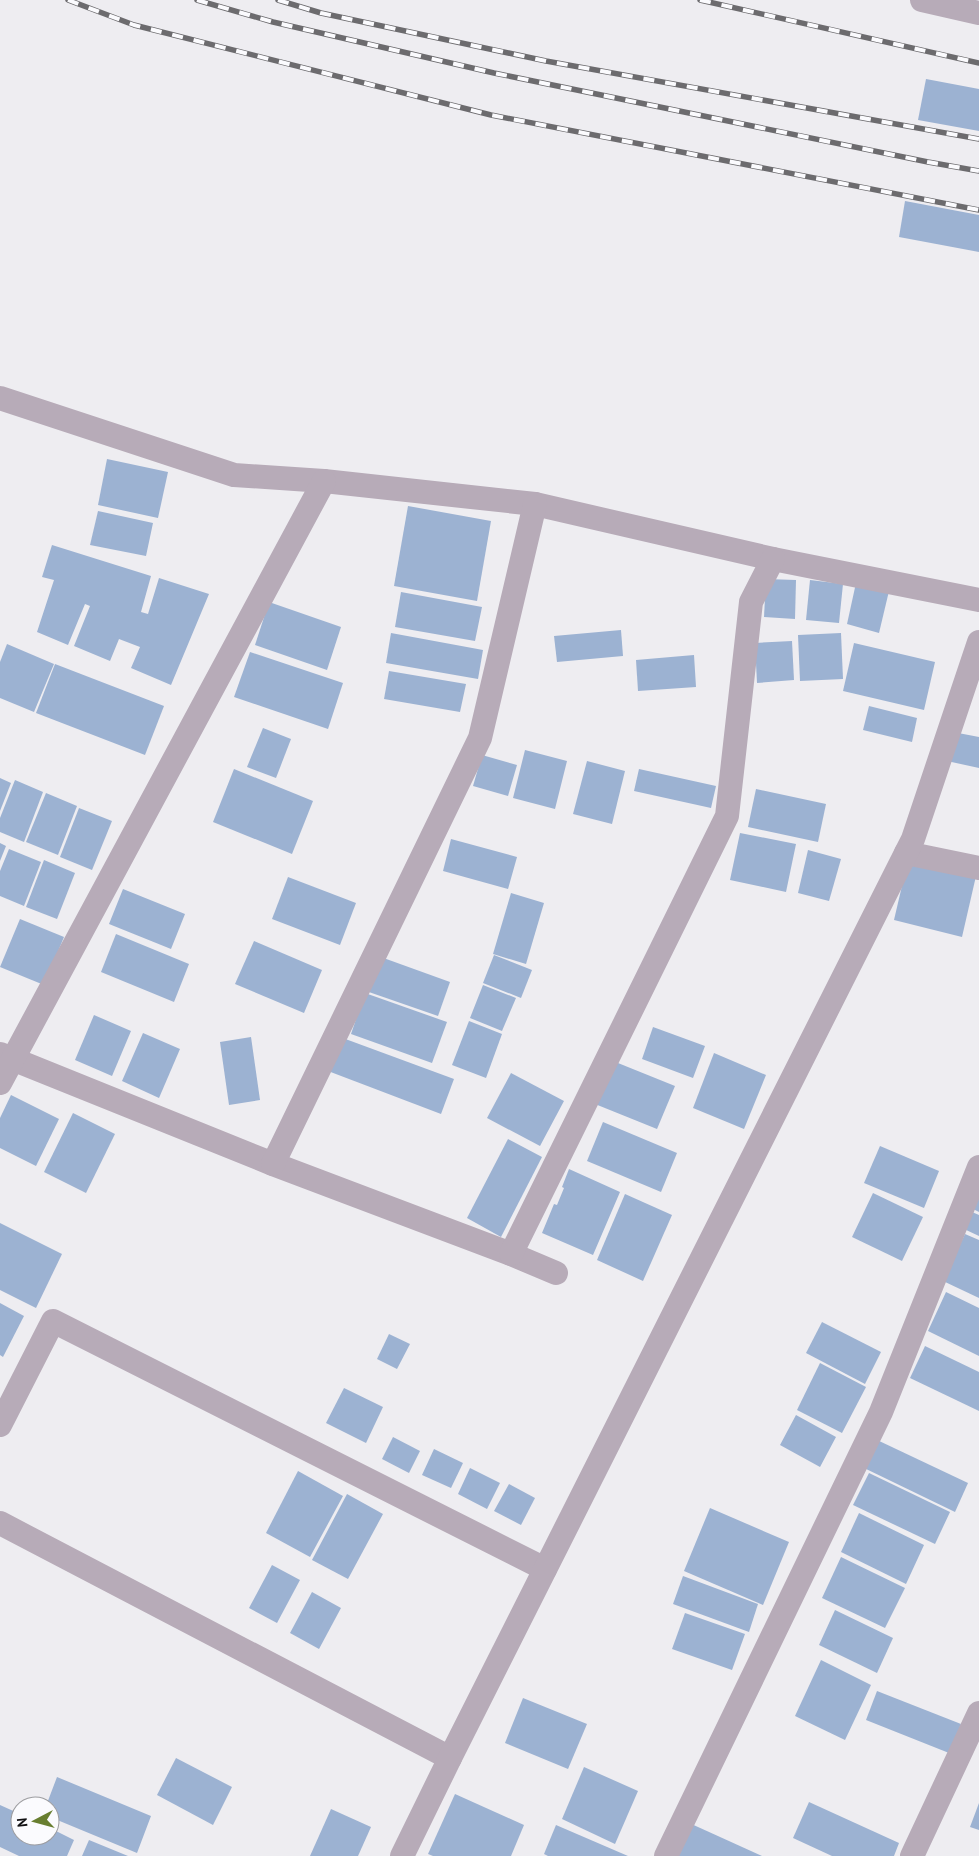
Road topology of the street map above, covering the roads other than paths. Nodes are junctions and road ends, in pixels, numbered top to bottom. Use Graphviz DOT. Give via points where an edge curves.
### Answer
graph roads {
  1 [pos="922,0"];
  2 [pos="979,13"];
  3 [pos="0,398"];
  4 [pos="324,482"];
  5 [pos="535,504"];
  6 [pos="774,559"];
  7 [pos="979,600"];
  8 [pos="979,642"];
  9 [pos="906,853"];
  10 [pos="979,868"];
  11 [pos="6,1057"];
  12 [pos="0,1083"];
  13 [pos="274,1164"];
  14 [pos="979,1167"];
  15 [pos="511,1254"];
  16 [pos="556,1273"];
  17 [pos="0,1425"];
  18 [pos="0,1523"];
  19 [pos="545,1569"];
  20 [pos="979,1713"];
  21 [pos="450,1758"];
  22 [pos="402,1856"];
  23 [pos="666,1856"];
  24 [pos="912,1856"];
  1 -- 2 [label="street"];
  3 -- 4 [label="street" via="234,475"];
  4 -- 5 [label="street"];
  4 -- 11 [label="street"];
  5 -- 6 [label="street"];
  5 -- 13 [label="street" via="480,738"];
  6 -- 7 [label="street"];
  6 -- 15 [label="street" via="751,602 727,816"];
  8 -- 9 [label="street"];
  9 -- 10 [label="street"];
  9 -- 19 [label="street"];
  11 -- 12 [label="street"];
  11 -- 13 [label="street"];
  13 -- 15 [label="street"];
  14 -- 23 [label="street" via="881,1412"];
  15 -- 16 [label="street"];
  17 -- 19 [label="street" via="53,1321"];
  18 -- 21 [label="street"];
  19 -- 21 [label="street"];
  20 -- 24 [label="street"];
  21 -- 22 [label="street"];
}
